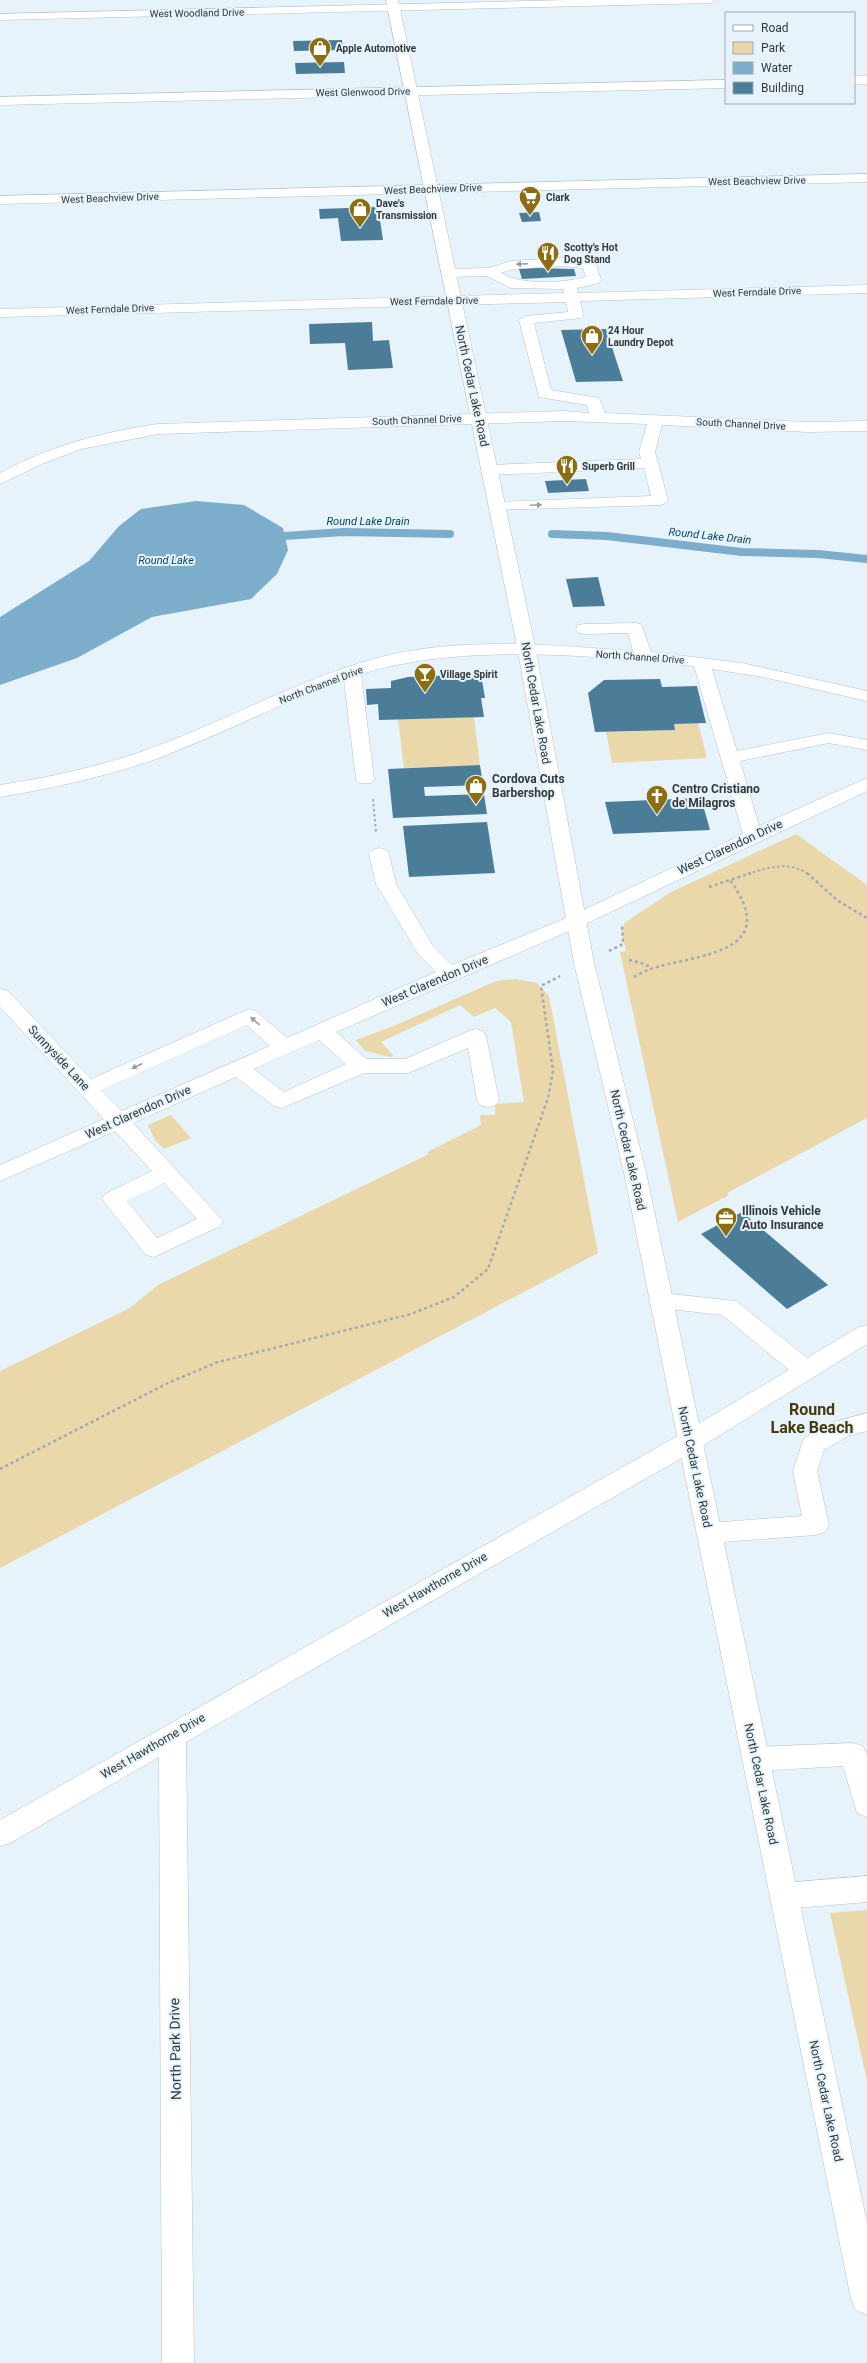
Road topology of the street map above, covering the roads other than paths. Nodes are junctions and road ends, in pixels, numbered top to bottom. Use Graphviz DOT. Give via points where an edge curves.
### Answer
graph roads {
  1 [pos="710,0"];
  2 [pos="456,3"];
  3 [pos="504,3"];
  4 [pos="393,4"];
  5 [pos="0,17"];
  6 [pos="855,80"];
  7 [pos="867,80"];
  8 [pos="725,84"];
  9 [pos="411,91"];
  10 [pos="0,101"];
  11 [pos="867,178"];
  12 [pos="431,189"];
  13 [pos="0,200"];
  14 [pos="490,272"];
  15 [pos="449,273"];
  16 [pos="867,288"];
  17 [pos="570,291"];
  18 [pos="454,301"];
  19 [pos="0,313"];
  20 [pos="598,417"];
  21 [pos="479,418"];
  22 [pos="656,420"];
  23 [pos="867,426"];
  24 [pos="650,463"];
  25 [pos="489,470"];
  26 [pos="0,479"];
  27 [pos="497,506"];
  28 [pos="584,629"];
  29 [pos="527,651"];
  30 [pos="644,657"];
  31 [pos="701,662"];
  32 [pos="352,671"];
  33 [pos="867,696"];
  34 [pos="867,745"];
  35 [pos="729,758"];
  36 [pos="365,779"];
  37 [pos="867,784"];
  38 [pos="0,792"];
  39 [pos="752,836"];
  40 [pos="379,854"];
  41 [pos="576,921"];
  42 [pos="450,974"];
  43 [pos="0,995"];
  44 [pos="322,1030"];
  45 [pos="284,1047"];
  46 [pos="361,1066"];
  47 [pos="238,1068"];
  48 [pos="88,1088"];
  49 [pos="488,1100"];
  50 [pos="118,1120"];
  51 [pos="167,1173"];
  52 [pos="0,1174"];
  53 [pos="661,1301"];
  54 [pos="862,1342"];
  55 [pos="805,1370"];
  56 [pos="867,1422"];
  57 [pos="690,1441"];
  58 [pos="709,1533"];
  59 [pos="172,1735"];
  60 [pos="860,1751"];
  61 [pos="756,1760"];
  62 [pos="867,1805"];
  63 [pos="0,1834"];
  64 [pos="867,1889"];
  65 [pos="784,1896"];
  66 [pos="867,2299"];
  67 [pos="178,2363"];
  1 -- 3 [label="street, West Woodland Drive"];
  2 -- 3 [label="street, West Woodland Drive"];
  2 -- 4 [label="street, West Woodland Drive"];
  4 -- 5 [label="street, West Woodland Drive"];
  4 -- 9 [label="street, North Cedar Lake Road"];
  6 -- 7 [label="street"];
  8 -- 9 [label="street, West Glenwood Drive"];
  9 -- 10 [label="street, West Glenwood Drive"];
  9 -- 12 [label="street, North Cedar Lake Road"];
  11 -- 12 [label="street, West Beachview Drive"];
  12 -- 13 [label="street, West Beachview Drive"];
  12 -- 15 [label="street, North Cedar Lake Road"];
  14 -- 15 [label="street"];
  14 -- 17 [label="street" via="511,284"];
  17 -- 14 [label="street, one-way" via="594,280 590,265 562,262 511,265"];
  15 -- 18 [label="street, North Cedar Lake Road"];
  16 -- 17 [label="street, West Ferndale Drive"];
  17 -- 18 [label="street, West Ferndale Drive"];
  17 -- 20 [label="street" via="576,315 526,320 544,394 594,401"];
  18 -- 19 [label="street, West Ferndale Drive"];
  18 -- 21 [label="street, North Cedar Lake Road"];
  20 -- 21 [label="street, South Channel Drive"];
  20 -- 22 [label="street, South Channel Drive"];
  21 -- 25 [label="street, North Cedar Lake Road"];
  21 -- 26 [label="street, South Channel Drive" via="158,428 110,435 61,449 29,462"];
  22 -- 23 [label="street, South Channel Drive" via="808,427"];
  22 -- 24 [label="street" via="647,452"];
  24 -- 25 [label="street"];
  27 -- 24 [label="street, one-way" via="660,500"];
  25 -- 27 [label="street, North Cedar Lake Road"];
  27 -- 29 [label="street, North Cedar Lake Road"];
  28 -- 30 [label="street" via="635,628"];
  29 -- 30 [label="street, North Channel Drive"];
  29 -- 32 [label="street, North Channel Drive" via="436,653"];
  29 -- 41 [label="street, North Cedar Lake Road"];
  30 -- 31 [label="street, North Channel Drive"];
  31 -- 33 [label="street, North Channel Drive" via="777,675"];
  31 -- 35 [label="street"];
  32 -- 36 [label="street"];
  32 -- 38 [label="street, North Channel Drive" via="152,754 69,777"];
  34 -- 35 [label="street" via="829,738"];
  35 -- 39 [label="street"];
  37 -- 39 [label="street, West Clarendon Drive"];
  39 -- 41 [label="street, West Clarendon Drive"];
  40 -- 42 [label="street" via="386,884 404,915 425,950"];
  41 -- 42 [label="street, West Clarendon Drive"];
  41 -- 53 [label="street, North Cedar Lake Road" via="584,964 636,1177"];
  42 -- 44 [label="street, West Clarendon Drive"];
  43 -- 48 [label="street, Sunnyside Lane"];
  44 -- 45 [label="street, West Clarendon Drive"];
  44 -- 46 [label="street"];
  45 -- 47 [label="street, West Clarendon Drive"];
  45 -- 48 [label="street, one-way" via="249,1016"];
  46 -- 47 [label="street" via="282,1101"];
  46 -- 49 [label="street" via="408,1066 476,1036"];
  47 -- 50 [label="street, West Clarendon Drive"];
  48 -- 50 [label="street, Sunnyside Lane"];
  50 -- 51 [label="street, Sunnyside Lane"];
  50 -- 52 [label="street, West Clarendon Drive"];
  53 -- 55 [label="street" via="728,1307"];
  53 -- 57 [label="street, North Cedar Lake Road"];
  54 -- 55 [label="street, West Hawthorne Drive"];
  55 -- 57 [label="street, West Hawthorne Drive"];
  56 -- 58 [label="street" via="843,1428 814,1445 805,1471 816,1525"];
  57 -- 58 [label="street, North Cedar Lake Road"];
  57 -- 59 [label="street, West Hawthorne Drive"];
  58 -- 61 [label="street, North Cedar Lake Road"];
  59 -- 63 [label="street, West Hawthorne Drive"];
  59 -- 67 [label="street, North Park Drive"];
  60 -- 61 [label="street"];
  60 -- 62 [label="street"];
  61 -- 65 [label="street, North Cedar Lake Road"];
  64 -- 65 [label="street"];
  65 -- 66 [label="street, North Cedar Lake Road"];
}
